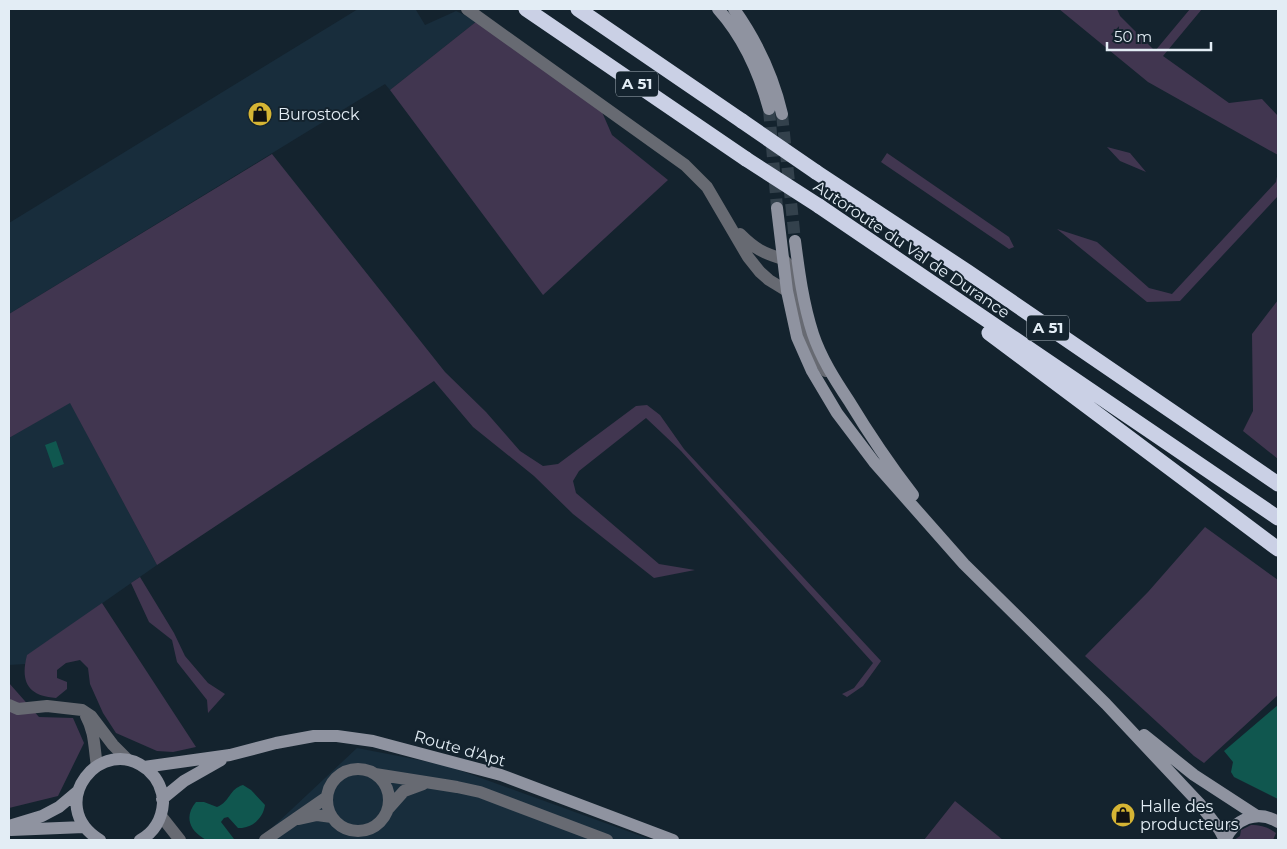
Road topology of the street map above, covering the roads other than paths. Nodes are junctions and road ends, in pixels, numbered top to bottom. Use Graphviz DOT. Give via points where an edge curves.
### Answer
graph roads {
  1 [pos="467,9"];
  2 [pos="526,9"];
  3 [pos="578,9"];
  4 [pos="718,9"];
  5 [pos="734,9"];
  6 [pos="777,208"];
  7 [pos="726,219"];
  8 [pos="836,219"];
  9 [pos="795,240"];
  10 [pos="783,259"];
  11 [pos="787,291"];
  12 [pos="836,382"];
  13 [pos="1278,484"];
  14 [pos="1278,518"];
  15 [pos="1278,548"];
  16 [pos="964,564"];
  17 [pos="1106,704"];
  18 [pos="9,705"];
  19 [pos="82,710"];
  20 [pos="230,755"];
  21 [pos="128,760"];
  22 [pos="97,766"];
  23 [pos="144,767"];
  24 [pos="375,774"];
  25 [pos="428,783"];
  26 [pos="78,791"];
  27 [pos="327,797"];
  28 [pos="162,799"];
  29 [pos="388,809"];
  30 [pos="161,816"];
  31 [pos="1258,816"];
  32 [pos="332,817"];
  33 [pos="292,820"];
  34 [pos="1278,822"];
  35 [pos="9,826"];
  36 [pos="84,827"];
  37 [pos="9,830"];
  38 [pos="100,840"];
  39 [pos="140,840"];
  40 [pos="180,840"];
  41 [pos="265,840"];
  42 [pos="607,840"];
  43 [pos="673,840"];
  44 [pos="1225,840"];
  1 -- 7 [label="street" via="685,165 707,187"];
  2 -- 8 [label="highway, Autoroute du Val de Durance / A 51, bridge"];
  3 -- 13 [label="highway, Autoroute du Val de Durance / A 51, bridge"];
  4 -- 5 [label="main road" via="754,63 776,112 778,98 769,72 756,43"];
  6 -- 10 [label="main road"];
  7 -- 10 [label="street" via="751,245"];
  7 -- 11 [label="street" via="760,272"];
  8 -- 14 [label="highway, Autoroute du Val de Durance / A 51"];
  8 -- 15 [label="highway"];
  9 -- 12 [label="main road" via="808,316 817,344"];
  10 -- 11 [label="main road"];
  10 -- 12 [label="street" via="790,267 798,316 807,339 817,360"];
  11 -- 16 [label="main road" via="803,352 837,412 874,462"];
  12 -- 16 [label="main road" via="878,448"];
  16 -- 17 [label="main road"];
  17 -- 31 [label="main road" via="1194,775"];
  17 -- 44 [label="main road" via="1199,803"];
  18 -- 19 [label="street" via="18,709 47,706"];
  19 -- 21 [label="street" via="91,716"];
  19 -- 22 [label="street" via="95,739"];
  20 -- 23 [label="main road, Route d'Apt"];
  20 -- 28 [label="main road, Route d'Apt" via="184,781"];
  20 -- 43 [label="main road, Route d'Apt" via="276,742 314,736 373,741 501,776"];
  21 -- 22 [label="main road" via="113,759"];
  21 -- 23 [label="main road"];
  22 -- 26 [label="main road" via="86,775"];
  23 -- 28 [label="main road" via="157,780"];
  24 -- 25 [label="street"];
  24 -- 27 [label="street" via="355,769 345,772 336,778"];
  24 -- 29 [label="street" via="387,790"];
  25 -- 29 [label="street" via="408,789"];
  25 -- 42 [label="street" via="494,796"];
  26 -- 35 [label="main road" via="42,816"];
  26 -- 36 [label="main road" via="76,804"];
  27 -- 32 [label="street"];
  27 -- 33 [label="street"];
  28 -- 30 [label="main road"];
  29 -- 32 [label="street" via="378,824 359,831 348,830"];
  30 -- 39 [label="main road" via="149,835"];
  30 -- 40 [label="street"];
  31 -- 34 [label="main road"];
  31 -- 44 [label="main road" via="1237,823"];
  32 -- 33 [label="street" via="317,815"];
  33 -- 41 [label="street"];
  36 -- 37 [label="main road"];
  36 -- 38 [label="main road"];
}
